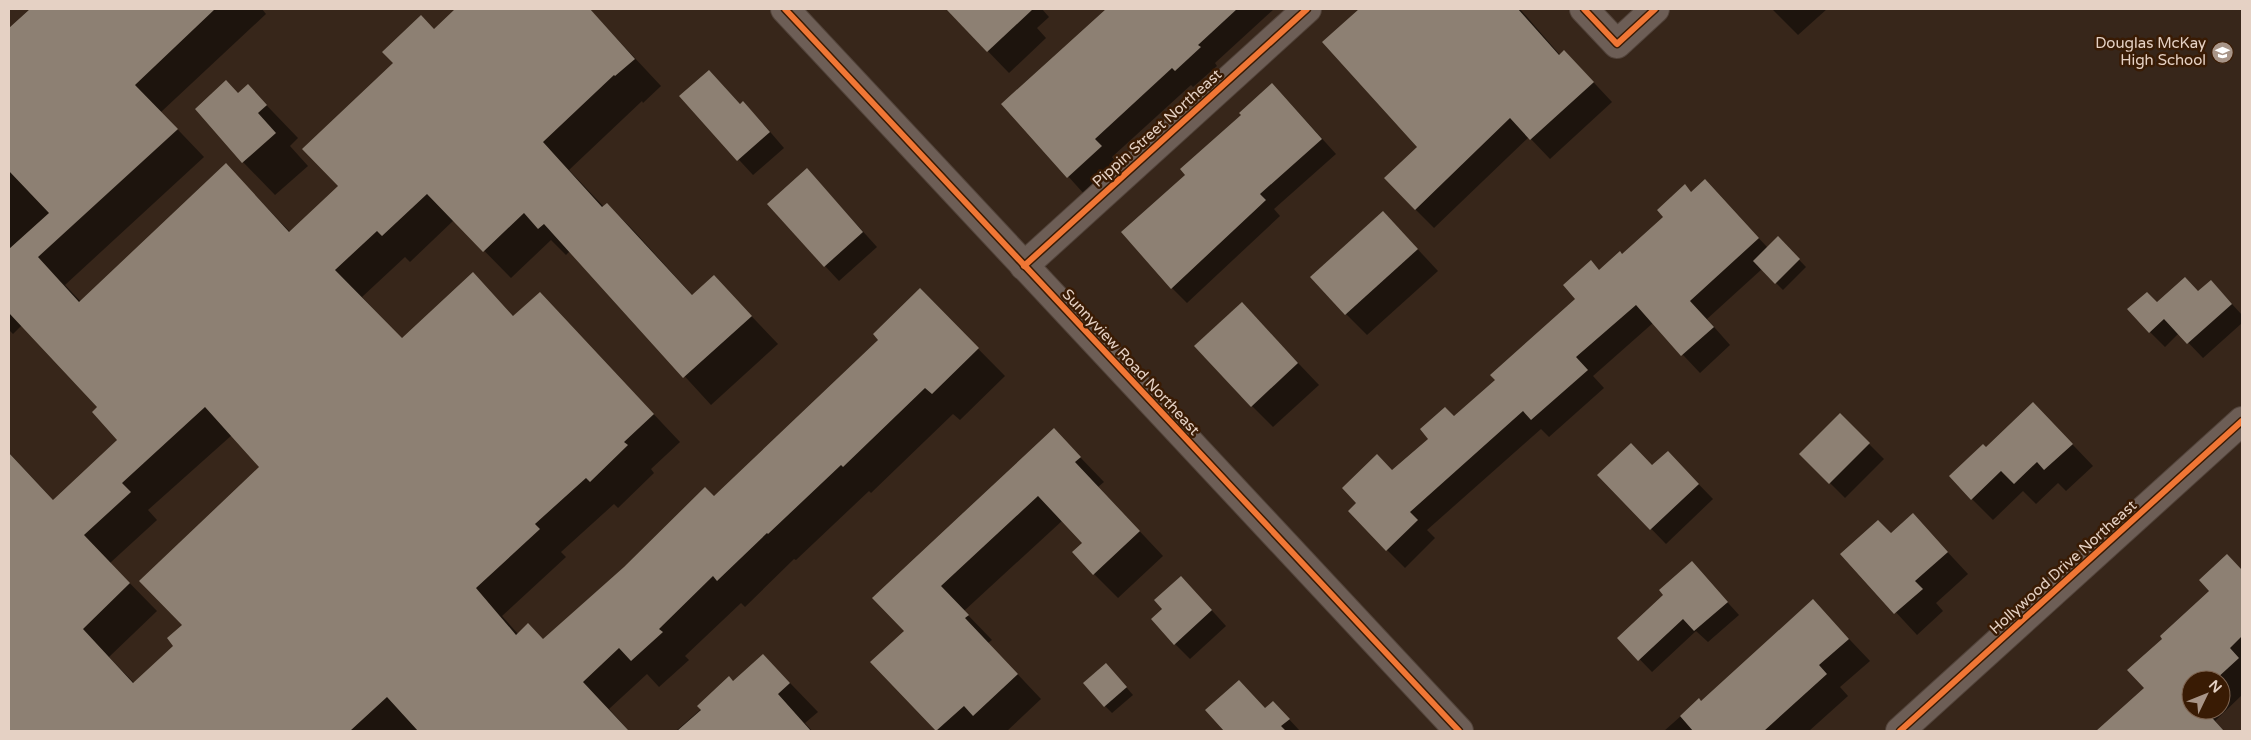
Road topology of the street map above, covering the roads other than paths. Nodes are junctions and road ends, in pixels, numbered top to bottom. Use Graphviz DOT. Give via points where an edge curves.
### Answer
graph roads {
  1 [pos="786,9"];
  2 [pos="1307,9"];
  3 [pos="1584,9"];
  4 [pos="1655,9"];
  5 [pos="1024,266"];
  6 [pos="2242,421"];
  7 [pos="1459,731"];
  8 [pos="1900,731"];
  1 -- 5 [label="main road, Sunnyview Road Northeast"];
  2 -- 5 [label="main road, Pippin Street Northeast"];
  3 -- 4 [label="main road" via="1617,44"];
  5 -- 7 [label="main road, Sunnyview Road Northeast"];
  6 -- 8 [label="main road, Hollywood Drive Northeast"];
}
